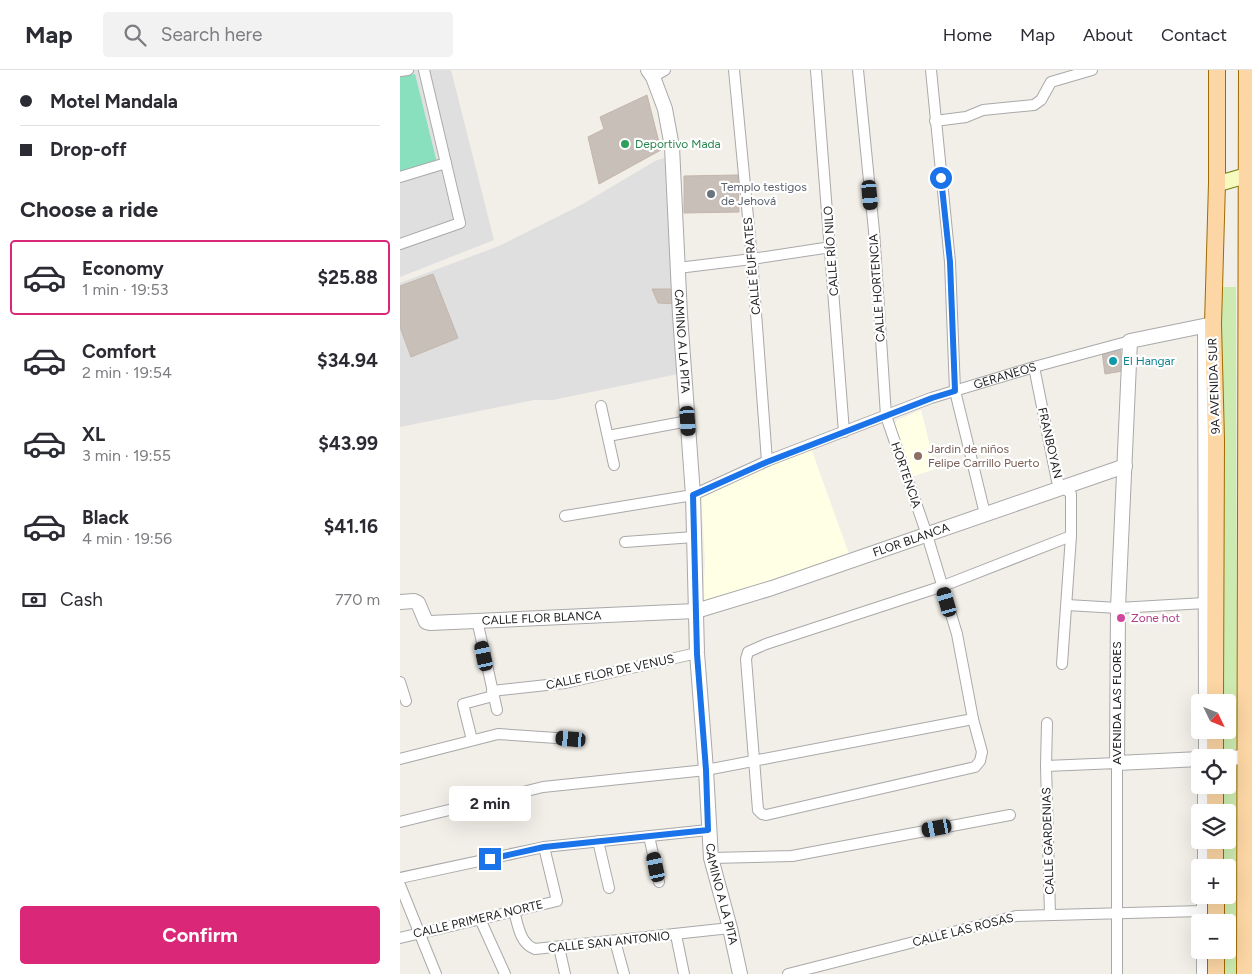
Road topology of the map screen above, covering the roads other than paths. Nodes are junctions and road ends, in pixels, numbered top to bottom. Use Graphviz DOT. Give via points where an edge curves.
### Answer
graph roads {
  1 [pos="408,70"];
  2 [pos="424,70"];
  3 [pos="734,70"];
  4 [pos="816,70"];
  5 [pos="858,70"];
  6 [pos="931,70"];
  7 [pos="1092,70"];
  8 [pos="1217,70"];
  9 [pos="1247,70"];
  10 [pos="400,71"];
  11 [pos="655,72"];
  12 [pos="935,121"];
  13 [pos="446,163"];
  14 [pos="1249,175"];
  15 [pos="400,177"];
  16 [pos="1216,184"];
  17 [pos="400,244"];
  18 [pos="831,247"];
  19 [pos="752,259"];
  20 [pos="678,268"];
  21 [pos="1246,305"];
  22 [pos="1252,323"];
  23 [pos="1208,325"];
  24 [pos="1130,341"];
  25 [pos="1034,366"];
  26 [pos="955,391"];
  27 [pos="600,406"];
  28 [pos="886,416"];
  29 [pos="688,421"];
  30 [pos="844,432"];
  31 [pos="608,436"];
  32 [pos="767,462"];
  33 [pos="614,465"];
  34 [pos="1125,466"];
  35 [pos="1064,488"];
  36 [pos="693,495"];
  37 [pos="985,514"];
  38 [pos="565,516"];
  39 [pos="927,535"];
  40 [pos="1071,536"];
  41 [pos="694,537"];
  42 [pos="626,542"];
  43 [pos="943,586"];
  44 [pos="1249,601"];
  45 [pos="400,602"];
  46 [pos="1205,603"];
  47 [pos="1067,605"];
  48 [pos="1118,608"];
  49 [pos="696,611"];
  50 [pos="477,620"];
  51 [pos="1205,648"];
  52 [pos="697,654"];
  53 [pos="1062,664"];
  54 [pos="1216,664"];
  55 [pos="400,682"];
  56 [pos="493,694"];
  57 [pos="1204,694"];
  58 [pos="1215,694"];
  59 [pos="406,701"];
  60 [pos="497,710"];
  61 [pos="973,719"];
  62 [pos="1047,723"];
  63 [pos="571,739"];
  64 [pos="472,740"];
  65 [pos="1249,757"];
  66 [pos="1236,758"];
  67 [pos="1191,759"];
  68 [pos="400,760"];
  69 [pos="754,762"];
  70 [pos="1117,763"];
  71 [pos="1046,766"];
  72 [pos="706,770"];
  73 [pos="1010,815"];
  74 [pos="400,822"];
  75 [pos="708,830"];
  76 [pos="649,836"];
  77 [pos="598,842"];
  78 [pos="544,847"];
  79 [pos="710,858"];
  80 [pos="400,878"];
  81 [pos="659,882"];
  82 [pos="400,885"];
  83 [pos="609,888"];
  84 [pos="1202,904"];
  85 [pos="1249,907"];
  86 [pos="514,911"];
  87 [pos="1202,911"];
  88 [pos="1117,914"];
  89 [pos="1050,915"];
  90 [pos="480,919"];
  91 [pos="730,928"];
  92 [pos="420,933"];
  93 [pos="676,935"];
  94 [pos="400,938"];
  95 [pos="615,941"];
  96 [pos="559,947"];
  97 [pos="1202,959"];
  98 [pos="1216,959"];
  99 [pos="436,974"];
  100 [pos="505,974"];
  101 [pos="565,974"];
  102 [pos="624,974"];
  103 [pos="684,974"];
  104 [pos="740,974"];
  105 [pos="788,974"];
  106 [pos="1117,974"];
  107 [pos="1202,974"];
  108 [pos="1216,974"];
  109 [pos="1245,974"];
  1 -- 10 [label="street"];
  2 -- 13 [label="street"];
  3 -- 19 [label="street, CALLE ÉUFRATES"];
  4 -- 18 [label="street, CALLE RÍO NILO"];
  5 -- 28 [label="street, CALLE HORTENCIA" via="874,231"];
  6 -- 12 [label="street"];
  7 -- 12 [label="street" via="1052,82 1034,106 983,110 966,117"];
  8 -- 16 [label="main road, 9A AVENIDA SUR"];
  9 -- 14 [label="main road"];
  11 -- 20 [label="street, CAMINO A LA PITA" via="672,147"];
  12 -- 26 [label="street" via="950,262"];
  13 -- 15 [label="street"];
  13 -- 17 [label="street" via="460,223"];
  14 -- 16 [label="main road"];
  14 -- 21 [label="main road"];
  16 -- 23 [label="main road, 9A AVENIDA SUR"];
  18 -- 19 [label="street"];
  18 -- 30 [label="street, CALLE RÍO NILO"];
  19 -- 20 [label="street"];
  19 -- 32 [label="street, CALLE ÉUFRATES"];
  20 -- 29 [label="street, CAMINO A LA PITA"];
  21 -- 22 [label="street"];
  21 -- 44 [label="main road"];
  23 -- 24 [label="street, GERANEOS"];
  23 -- 46 [label="street"];
  23 -- 54 [label="main road, 9A AVENIDA SUR" via="1216,440"];
  24 -- 25 [label="street, GERANEOS"];
  24 -- 34 [label="street, AVENIDA LAS FLORES"];
  25 -- 26 [label="street, GERANEOS"];
  25 -- 35 [label="street, FRANBOYAN" via="1057,481"];
  26 -- 28 [label="street, GERANEOS"];
  26 -- 37 [label="street"];
  27 -- 31 [label="street"];
  28 -- 30 [label="street, GERANEOS"];
  28 -- 39 [label="street, HORTENCIA"];
  29 -- 31 [label="street"];
  29 -- 36 [label="street, CAMINO A LA PITA"];
  30 -- 32 [label="street, GERANEOS"];
  31 -- 33 [label="street"];
  32 -- 36 [label="street, GERANEOS"];
  34 -- 35 [label="street, FLOR BLANCA"];
  34 -- 48 [label="street, AVENIDA LAS FLORES"];
  35 -- 37 [label="street, FLOR BLANCA"];
  35 -- 40 [label="street, FRANBOYAN" via="1071,494"];
  36 -- 38 [label="street, GERANEOS"];
  36 -- 41 [label="street, CAMINO A LA PITA"];
  37 -- 39 [label="street, FLOR BLANCA"];
  39 -- 43 [label="street, HORTENCIA"];
  39 -- 49 [label="street, FLOR BLANCA"];
  40 -- 43 [label="street"];
  40 -- 47 [label="street, FRANBOYAN"];
  41 -- 42 [label="street"];
  41 -- 49 [label="street, CAMINO A LA PITA"];
  43 -- 61 [label="street, HORTENCIA" via="957,634"];
  43 -- 69 [label="street" via="748,652"];
  44 -- 65 [label="main road"];
  45 -- 50 [label="street, CALLE FLOR BLANCA" via="418,603 426,622"];
  46 -- 48 [label="street"];
  46 -- 51 [label="street"];
  47 -- 48 [label="street"];
  47 -- 53 [label="street, FRANBOYAN"];
  48 -- 70 [label="street, AVENIDA LAS FLORES"];
  49 -- 50 [label="street, CALLE FLOR BLANCA"];
  49 -- 52 [label="street, CAMINO A LA PITA"];
  50 -- 56 [label="street"];
  51 -- 54 [label="main road"];
  51 -- 57 [label="street"];
  52 -- 56 [label="street, CALLE FLOR DE VENUS" via="566,683"];
  52 -- 72 [label="street, CAMINO A LA PITA"];
  54 -- 58 [label="main road, 9A AVENIDA SUR"];
  55 -- 59 [label="street"];
  56 -- 60 [label="street"];
  56 -- 64 [label="street, CALLE FLOR DE VENUS" via="463,704"];
  61 -- 69 [label="street"];
  61 -- 69 [label="street, HORTENCIA" via="982,752 975,767 766,815 758,810"];
  62 -- 71 [label="street, CALLE GARDENIAS"];
  63 -- 64 [label="street" via="498,734"];
  64 -- 68 [label="street"];
  65 -- 66 [label="street"];
  65 -- 85 [label="main road"];
  67 -- 70 [label="street"];
  69 -- 72 [label="street"];
  70 -- 71 [label="street"];
  70 -- 88 [label="street, AVENIDA LAS FLORES"];
  71 -- 89 [label="street, CALLE GARDENIAS"];
  72 -- 74 [label="street" via="543,787"];
  72 -- 75 [label="street, CAMINO A LA PITA"];
  73 -- 79 [label="street" via="792,856"];
  75 -- 76 [label="street"];
  75 -- 79 [label="street, CAMINO A LA PITA"];
  76 -- 77 [label="street"];
  76 -- 81 [label="street"];
  77 -- 78 [label="street"];
  77 -- 83 [label="street"];
  78 -- 80 [label="street"];
  78 -- 86 [label="street, CALLE PRIMERA NORTE" via="557,901"];
  79 -- 91 [label="street, CAMINO A LA PITA"];
  82 -- 92 [label="street"];
  84 -- 87 [label="street"];
  85 -- 109 [label="main road"];
  86 -- 90 [label="street, CALLE PRIMERA NORTE"];
  86 -- 96 [label="street, CALLE SAN ANTONIO" via="523,941 529,947 536,950"];
  87 -- 88 [label="street, CALLE LAS ROSAS"];
  88 -- 89 [label="street, CALLE LAS ROSAS"];
  88 -- 106 [label="street, AVENIDA LAS FLORES"];
  89 -- 105 [label="street, CALLE LAS ROSAS" via="1016,916"];
  90 -- 92 [label="street, CALLE PRIMERA NORTE"];
  90 -- 100 [label="street"];
  91 -- 93 [label="street, CALLE SAN ANTONIO"];
  91 -- 104 [label="street, CAMINO A LA PITA"];
  92 -- 94 [label="street, CALLE PRIMERA NORTE"];
  92 -- 99 [label="street"];
  93 -- 95 [label="street, CALLE SAN ANTONIO"];
  93 -- 103 [label="street"];
  95 -- 96 [label="street, CALLE SAN ANTONIO"];
  95 -- 102 [label="street"];
  96 -- 101 [label="street"];
  97 -- 107 [label="street"];
  98 -- 108 [label="main road"];
}
